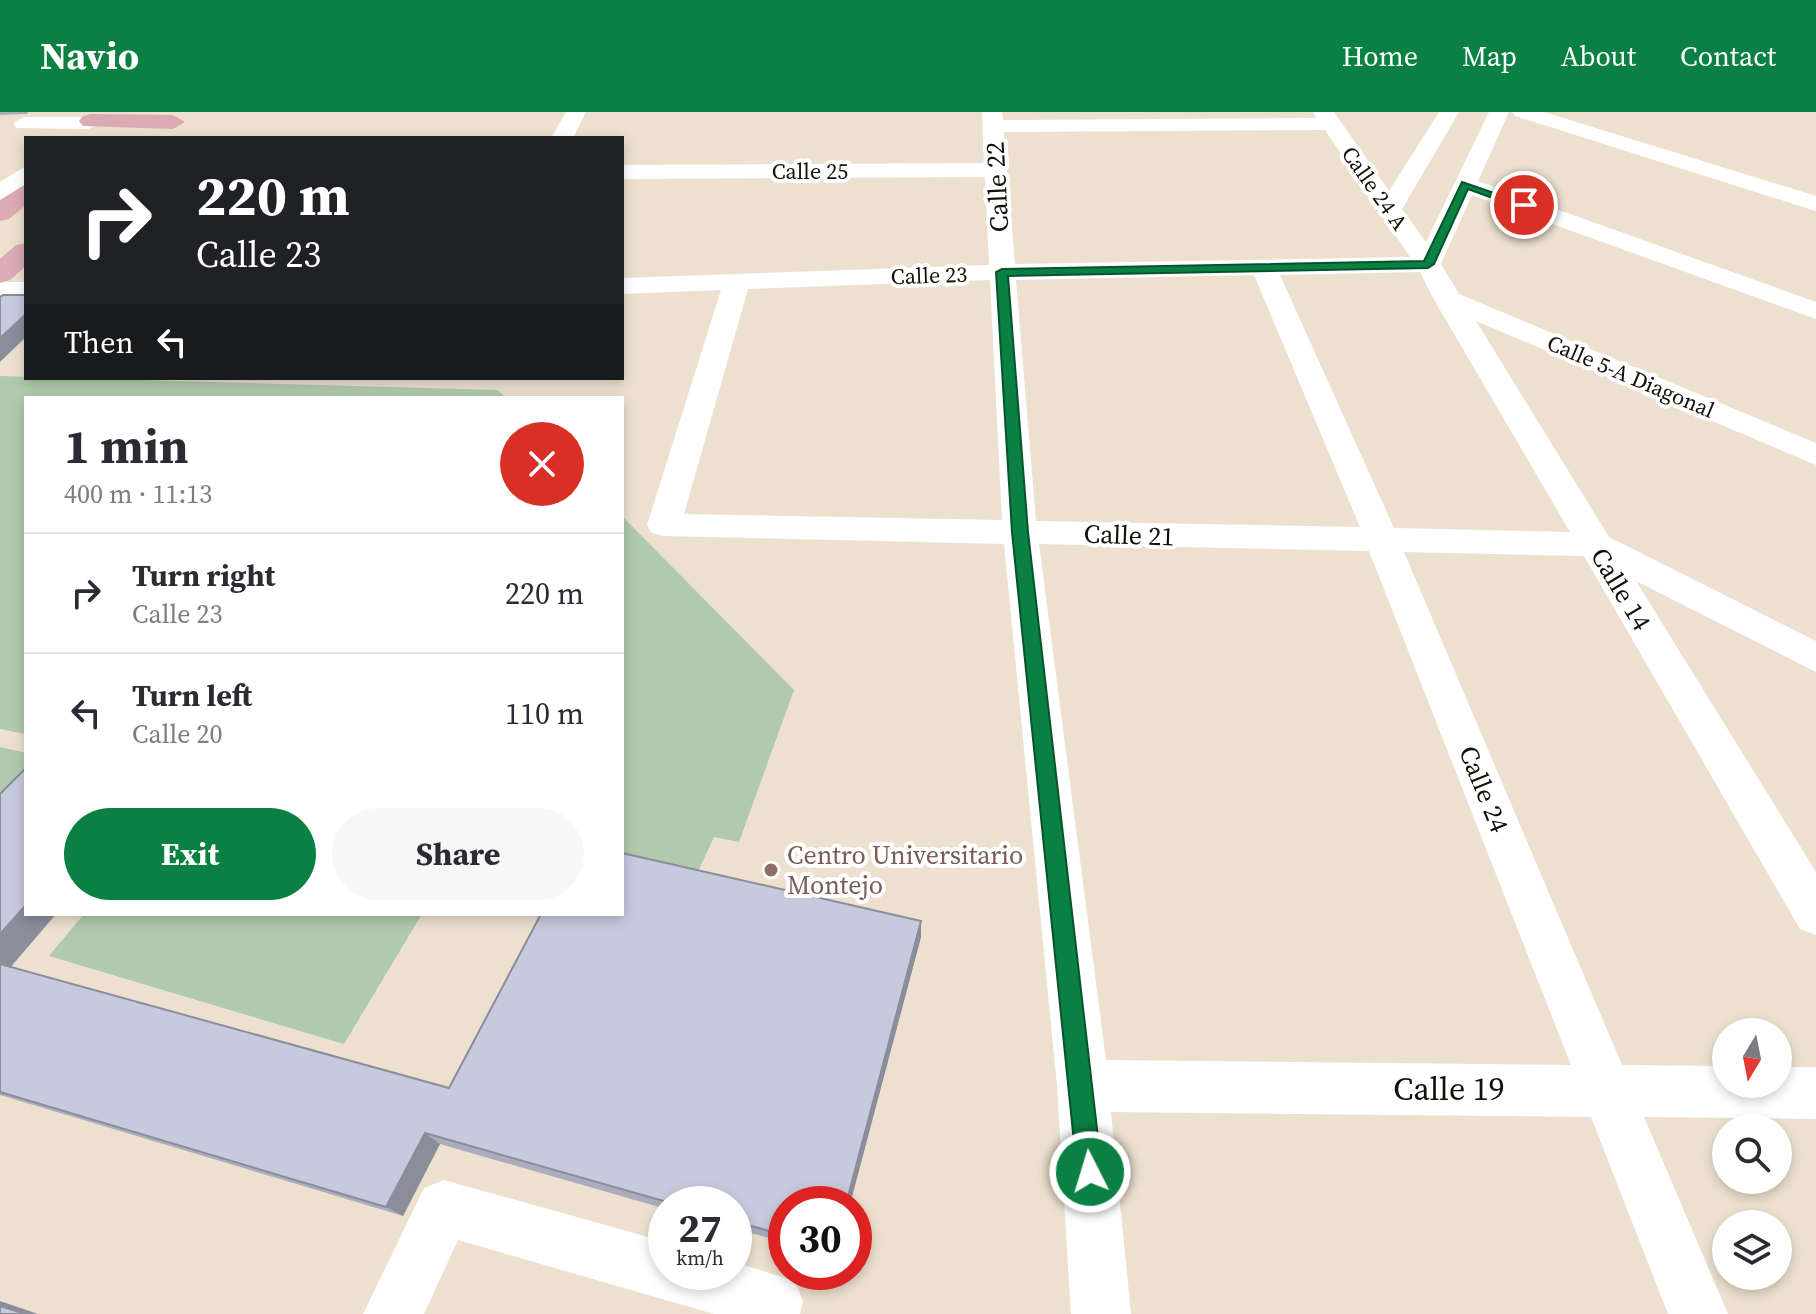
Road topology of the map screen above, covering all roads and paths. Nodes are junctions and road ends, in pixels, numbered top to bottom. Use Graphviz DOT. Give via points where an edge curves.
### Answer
graph roads {
  1 [pos="576,112"];
  2 [pos="1449,112"];
  3 [pos="1499,112"];
  4 [pos="1522,112"];
  5 [pos="1327,118"];
  6 [pos="1009,119"];
  7 [pos="104,121"];
  8 [pos="24,123"];
  9 [pos="171,124"];
  10 [pos="74,136"];
  11 [pos="563,136"];
  12 [pos="997,170"];
  13 [pos="624,172"];
  14 [pos="24,176"];
  15 [pos="1465,184"];
  16 [pos="10,195"];
  17 [pos="1816,204"];
  18 [pos="1390,209"];
  19 [pos="24,253"];
  20 [pos="1428,264"];
  21 [pos="1264,267"];
  22 [pos="1002,272"];
  23 [pos="0,274"];
  24 [pos="737,282"];
  25 [pos="624,286"];
  26 [pos="0,290"];
  27 [pos="24,290"];
  28 [pos="1446,298"];
  29 [pos="1816,311"];
  30 [pos="1816,455"];
  31 [pos="1020,532"];
  32 [pos="1383,542"];
  33 [pos="1594,544"];
  34 [pos="1816,658"];
  35 [pos="1816,914"];
  36 [pos="1083,1086"];
  37 [pos="1608,1091"];
  38 [pos="1816,1093"];
  39 [pos="648,1267"];
  40 [pos="731,1290"];
  41 [pos="393,1314"];
  42 [pos="770,1314"];
  43 [pos="1101,1314"];
  44 [pos="1698,1314"];
  1 -- 11 [label="street"];
  2 -- 18 [label="street"];
  3 -- 15 [label="street"];
  4 -- 17 [label="street"];
  5 -- 6 [label="street"];
  5 -- 18 [label="street, Calle 24 A"];
  6 -- 12 [label="street, Calle 22"];
  7 -- 8 [label="street"];
  7 -- 9 [label="main road"];
  7 -- 10 [label="street"];
  12 -- 13 [label="street, Calle 25"];
  12 -- 22 [label="street, Calle 22"];
  14 -- 16 [label="street"];
  15 -- 20 [label="street"];
  15 -- 29 [label="street"];
  18 -- 20 [label="street, Calle 24 A"];
  19 -- 23 [label="main road"];
  20 -- 21 [label="street, Calle 23"];
  20 -- 28 [label="street, Calle 14"];
  21 -- 22 [label="street, Calle 23"];
  21 -- 32 [label="street, Calle 24"];
  22 -- 24 [label="street, Calle 23"];
  22 -- 31 [label="street, Calle 22"];
  24 -- 25 [label="street, Calle 23"];
  24 -- 31 [label="street, Calle 21" via="664,525"];
  26 -- 27 [label="street"];
  28 -- 30 [label="street, Calle 5-A Diagonal"];
  28 -- 33 [label="street, Calle 14"];
  31 -- 32 [label="street, Calle 21"];
  31 -- 36 [label="street, Calle 22"];
  32 -- 33 [label="street, Calle 21"];
  32 -- 37 [label="street, Calle 24"];
  33 -- 34 [label="street"];
  33 -- 35 [label="street, Calle 14"];
  36 -- 37 [label="street, Calle 19"];
  36 -- 43 [label="street, Calle 22"];
  37 -- 38 [label="street, Calle 19"];
  37 -- 44 [label="street, Calle 24"];
  39 -- 41 [label="street" via="444,1208"];
  40 -- 42 [label="street" via="774,1302"];
}
